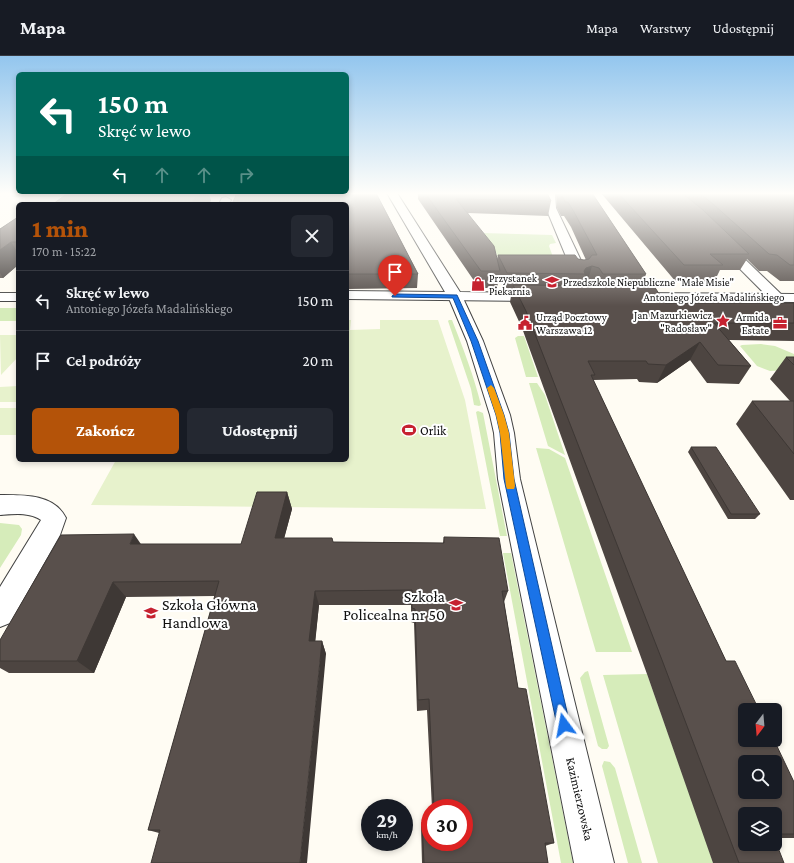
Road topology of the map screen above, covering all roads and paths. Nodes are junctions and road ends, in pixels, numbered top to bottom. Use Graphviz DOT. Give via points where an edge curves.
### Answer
graph roads {
  1 [pos="415,231"];
  2 [pos="561,231"];
  3 [pos="716,237"];
  4 [pos="579,271"];
  5 [pos="349,295"];
  6 [pos="16,296"];
  7 [pos="455,296"];
  8 [pos="0,297"];
  9 [pos="551,297"];
  10 [pos="619,297"];
  11 [pos="776,298"];
  12 [pos="794,298"];
  13 [pos="0,505"];
  14 [pos="0,613"];
  15 [pos="594,863"];
  1 -- 7 [label="street, Kazimierzowska"];
  2 -- 4 [label="street"];
  3 -- 11 [label="street"];
  5 -- 7 [label="street"];
  6 -- 8 [label="street"];
  7 -- 9 [label="street"];
  7 -- 15 [label="street, Kazimierzowska" via="475,341 500,415 509,479"];
  10 -- 11 [label="street, Antoniego Józefa Madalińskiego"];
  11 -- 12 [label="street, Antoniego Józefa Madalińskiego"];
  13 -- 14 [label="street" via="35,507 51,520"];
}
